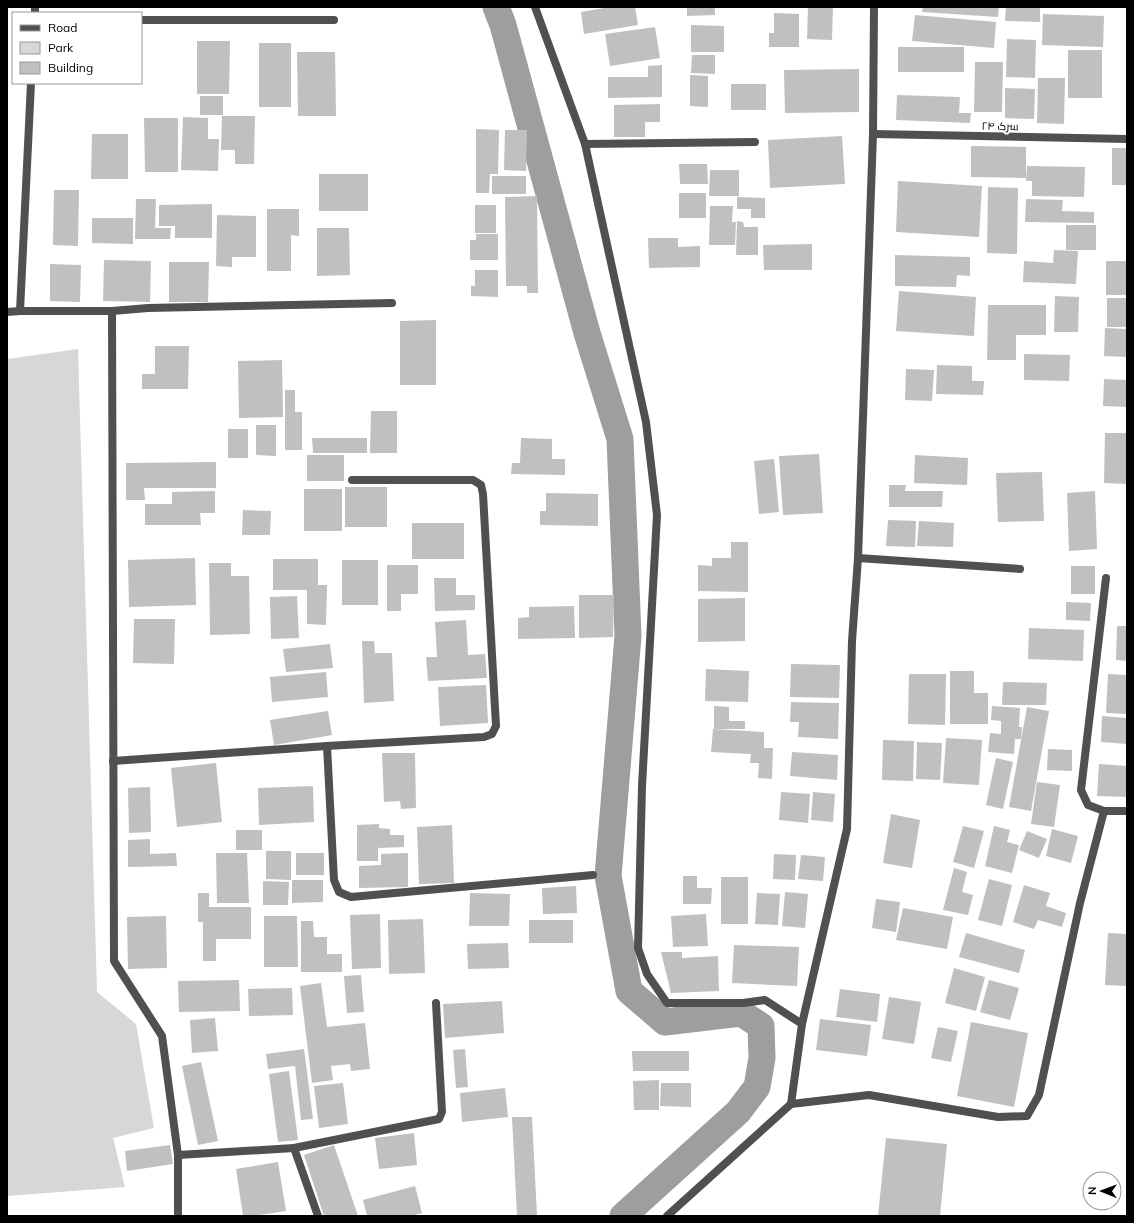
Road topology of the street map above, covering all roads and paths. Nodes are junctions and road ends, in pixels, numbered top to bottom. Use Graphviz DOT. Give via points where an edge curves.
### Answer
graph roads {
  1 [pos="535,7"];
  2 [pos="874,7"];
  3 [pos="142,20"];
  4 [pos="334,20"];
  5 [pos="31,84"];
  6 [pos="872,134"];
  7 [pos="1127,139"];
  8 [pos="755,142"];
  9 [pos="585,144"];
  10 [pos="392,303"];
  11 [pos="20,311"];
  12 [pos="112,311"];
  13 [pos="7,312"];
  14 [pos="352,480"];
  15 [pos="858,558"];
  16 [pos="1020,569"];
  17 [pos="1106,578"];
  18 [pos="327,746"];
  19 [pos="113,761"];
  20 [pos="1104,811"];
  21 [pos="1127,812"];
  22 [pos="593,875"];
  23 [pos="436,1003"];
  24 [pos="802,1024"];
  25 [pos="790,1104"];
  26 [pos="294,1148"];
  27 [pos="178,1155"];
  28 [pos="178,1216"];
  29 [pos="318,1216"];
  30 [pos="667,1216"];
  1 -- 9 [label="street"];
  2 -- 6 [label="street"];
  3 -- 4 [label="street"];
  5 -- 11 [label="street"];
  6 -- 7 [label="street, سرک ۲۴"];
  6 -- 15 [label="street"];
  8 -- 9 [label="street"];
  9 -- 24 [label="street" via="646,422 657,515 642,786 638,948 647,974 666,1003 743,1003 765,1000"];
  10 -- 12 [label="street"];
  11 -- 12 [label="street"];
  11 -- 13 [label="street"];
  12 -- 19 [label="street"];
  14 -- 18 [label="street" via="473,480 481,485 496,726 492,734 484,737"];
  15 -- 16 [label="street"];
  15 -- 24 [label="street" via="852,641 847,829"];
  17 -- 20 [label="street" via="1081,790 1088,805"];
  18 -- 19 [label="street"];
  18 -- 22 [label="street" via="334,880 338,892 351,897"];
  19 -- 27 [label="street" via="114,961 162,1036"];
  20 -- 21 [label="street"];
  20 -- 25 [label="street" via="1080,903 1039,1095 1027,1116 998,1117 869,1095"];
  23 -- 26 [label="street" via="442,1112 439,1119"];
  24 -- 25 [label="street"];
  25 -- 30 [label="street"];
  26 -- 27 [label="street"];
  26 -- 29 [label="street"];
  27 -- 28 [label="street"];
}
